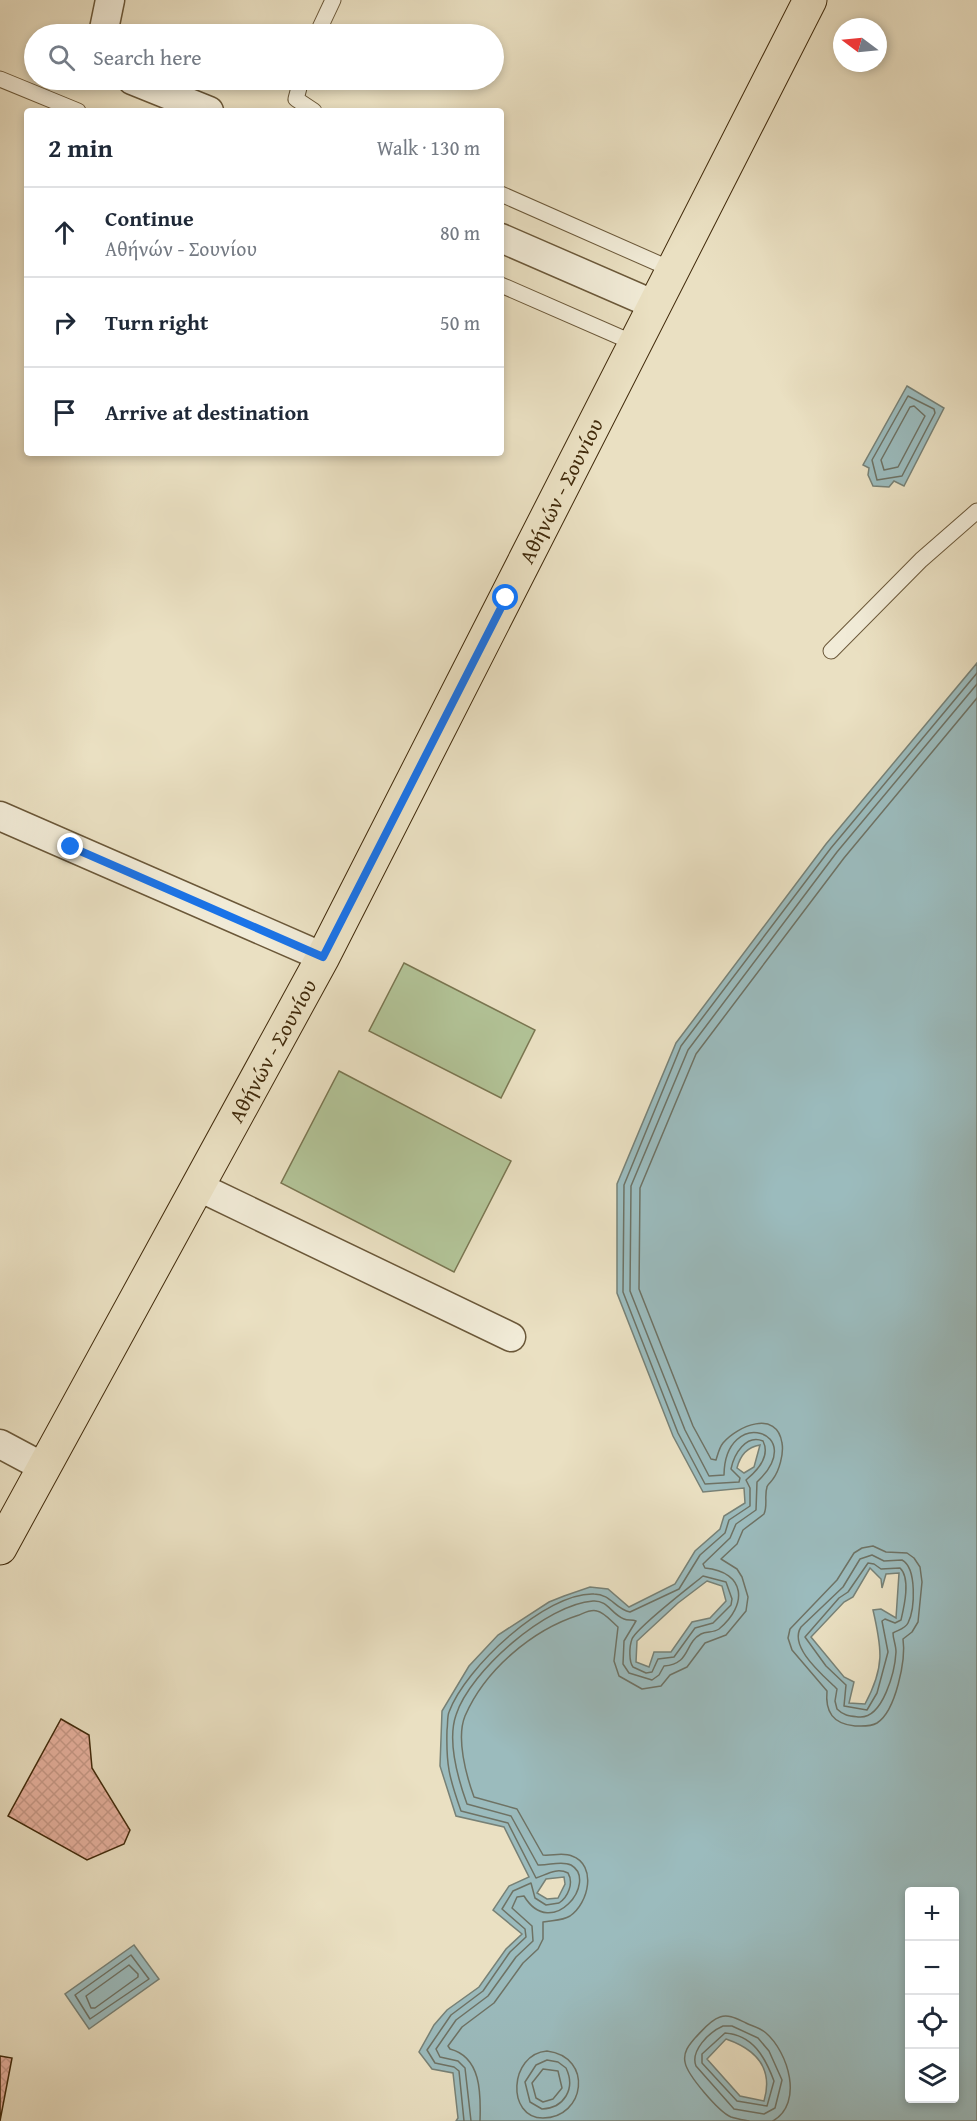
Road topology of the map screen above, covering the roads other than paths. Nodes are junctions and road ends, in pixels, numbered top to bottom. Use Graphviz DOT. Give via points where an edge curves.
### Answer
graph roads {
  1 [pos="110,0"];
  2 [pos="333,0"];
  3 [pos="810,0"];
  4 [pos="105,24"];
  5 [pos="322,24"];
  6 [pos="0,79"];
  7 [pos="24,89"];
  8 [pos="27,90"];
  9 [pos="157,90"];
  10 [pos="298,90"];
  11 [pos="71,108"];
  12 [pos="202,108"];
  13 [pos="310,108"];
  14 [pos="504,196"];
  15 [pos="504,239"];
  16 [pos="673,270"];
  17 [pos="504,286"];
  18 [pos="655,306"];
  19 [pos="636,344"];
  20 [pos="977,511"];
  21 [pos="831,651"];
  22 [pos="0,816"];
  23 [pos="323,957"];
  24 [pos="199,1187"];
  25 [pos="512,1337"];
  26 [pos="0,1444"];
  27 [pos="45,1468"];
  28 [pos="0,1548"];
  1 -- 4 [label="street"];
  2 -- 5 [label="lane"];
  3 -- 16 [label="main road, Αθήνών - Σουνίου"];
  6 -- 7 [label="lane"];
  8 -- 11 [label="lane"];
  9 -- 12 [label="street"];
  10 -- 13 [label="lane" via="296,99"];
  14 -- 16 [label="lane"];
  15 -- 18 [label="street"];
  16 -- 18 [label="main road, Αθήνών - Σουνίου"];
  17 -- 19 [label="lane"];
  18 -- 19 [label="main road, Αθήνών - Σουνίου"];
  19 -- 23 [label="main road, Αθήνών - Σουνίου"];
  20 -- 21 [label="lane" via="921,560"];
  22 -- 23 [label="street"];
  23 -- 24 [label="main road, Αθήνών - Σουνίου"];
  24 -- 25 [label="street"];
  24 -- 27 [label="main road, Αθήνών - Σουνίου"];
  26 -- 27 [label="street"];
  27 -- 28 [label="main road, Αθήνών - Σουνίου"];
}
